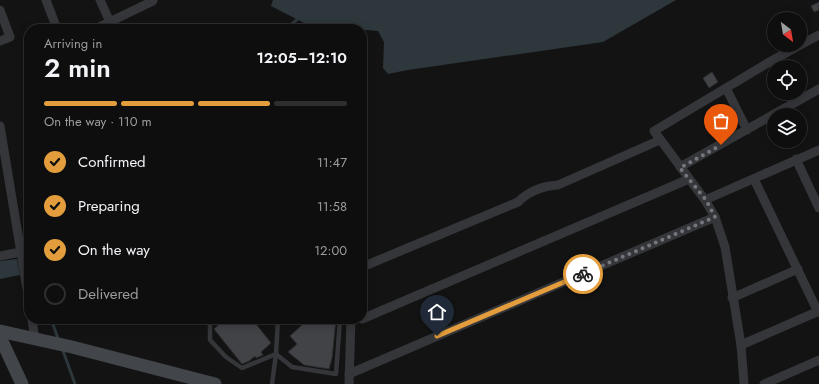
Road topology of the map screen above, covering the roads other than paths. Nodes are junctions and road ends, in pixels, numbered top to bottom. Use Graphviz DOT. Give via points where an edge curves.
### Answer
graph roads {
  1 [pos="46,0"];
  2 [pos="100,0"];
  3 [pos="153,0"];
  4 [pos="0,10"];
  5 [pos="110,22"];
  6 [pos="55,24"];
  7 [pos="106,24"];
  8 [pos="819,35"];
  9 [pos="0,41"];
  10 [pos="807,41"];
  11 [pos="788,52"];
  12 [pos="726,88"];
  13 [pos="819,89"];
  14 [pos="0,126"];
  15 [pos="748,130"];
  16 [pos="660,140"];
  17 [pos="819,150"];
  18 [pos="796,159"];
  19 [pos="680,168"];
  20 [pos="689,179"];
  21 [pos="754,179"];
  22 [pos="706,200"];
  23 [pos="819,208"];
  24 [pos="715,217"];
  25 [pos="21,252"];
  26 [pos="0,256"];
  27 [pos="367,265"];
  28 [pos="798,269"];
  29 [pos="24,270"];
  30 [pos="732,298"];
  31 [pos="819,312"];
  32 [pos="367,317"];
  33 [pos="33,324"];
  34 [pos="210,324"];
  35 [pos="278,324"];
  36 [pos="340,324"];
  37 [pos="351,324"];
  38 [pos="0,331"];
  39 [pos="0,337"];
  40 [pos="36,340"];
  41 [pos="741,345"];
  42 [pos="276,354"];
  43 [pos="819,360"];
  44 [pos="349,374"];
  45 [pos="18,382"];
  46 [pos="215,384"];
  47 [pos="272,384"];
  48 [pos="349,384"];
  49 [pos="744,384"];
  50 [pos="764,384"];
  1 -- 6 [label="street"];
  2 -- 5 [label="street"];
  3 -- 5 [label="street"];
  4 -- 9 [label="street" via="10,37"];
  5 -- 7 [label="street"];
  8 -- 10 [label="street"];
  11 -- 12 [label="street"];
  12 -- 15 [label="street"];
  12 -- 16 [label="street" via="654,132"];
  13 -- 15 [label="street"];
  14 -- 25 [label="street"];
  15 -- 19 [label="street"];
  16 -- 19 [label="street"];
  16 -- 27 [label="street" via="558,185 533,191 518,202"];
  17 -- 18 [label="street"];
  18 -- 21 [label="street"];
  18 -- 23 [label="street"];
  19 -- 20 [label="street"];
  20 -- 22 [label="street"];
  20 -- 32 [label="street"];
  21 -- 22 [label="street"];
  21 -- 28 [label="street"];
  22 -- 24 [label="street"];
  24 -- 30 [label="street" via="725,247"];
  24 -- 44 [label="street"];
  25 -- 26 [label="street"];
  25 -- 29 [label="street"];
  28 -- 30 [label="street"];
  28 -- 31 [label="street"];
  30 -- 41 [label="street"];
  31 -- 41 [label="street"];
  33 -- 40 [label="street"];
  34 -- 42 [label="lane" via="210,340 226,357 242,368"];
  35 -- 42 [label="lane"];
  36 -- 42 [label="lane" via="336,374 292,366"];
  37 -- 44 [label="street"];
  38 -- 40 [label="main road"];
  39 -- 45 [label="main road"];
  40 -- 46 [label="main road"];
  41 -- 49 [label="street"];
  42 -- 47 [label="lane"];
  43 -- 50 [label="street"];
  44 -- 48 [label="street"];
}
